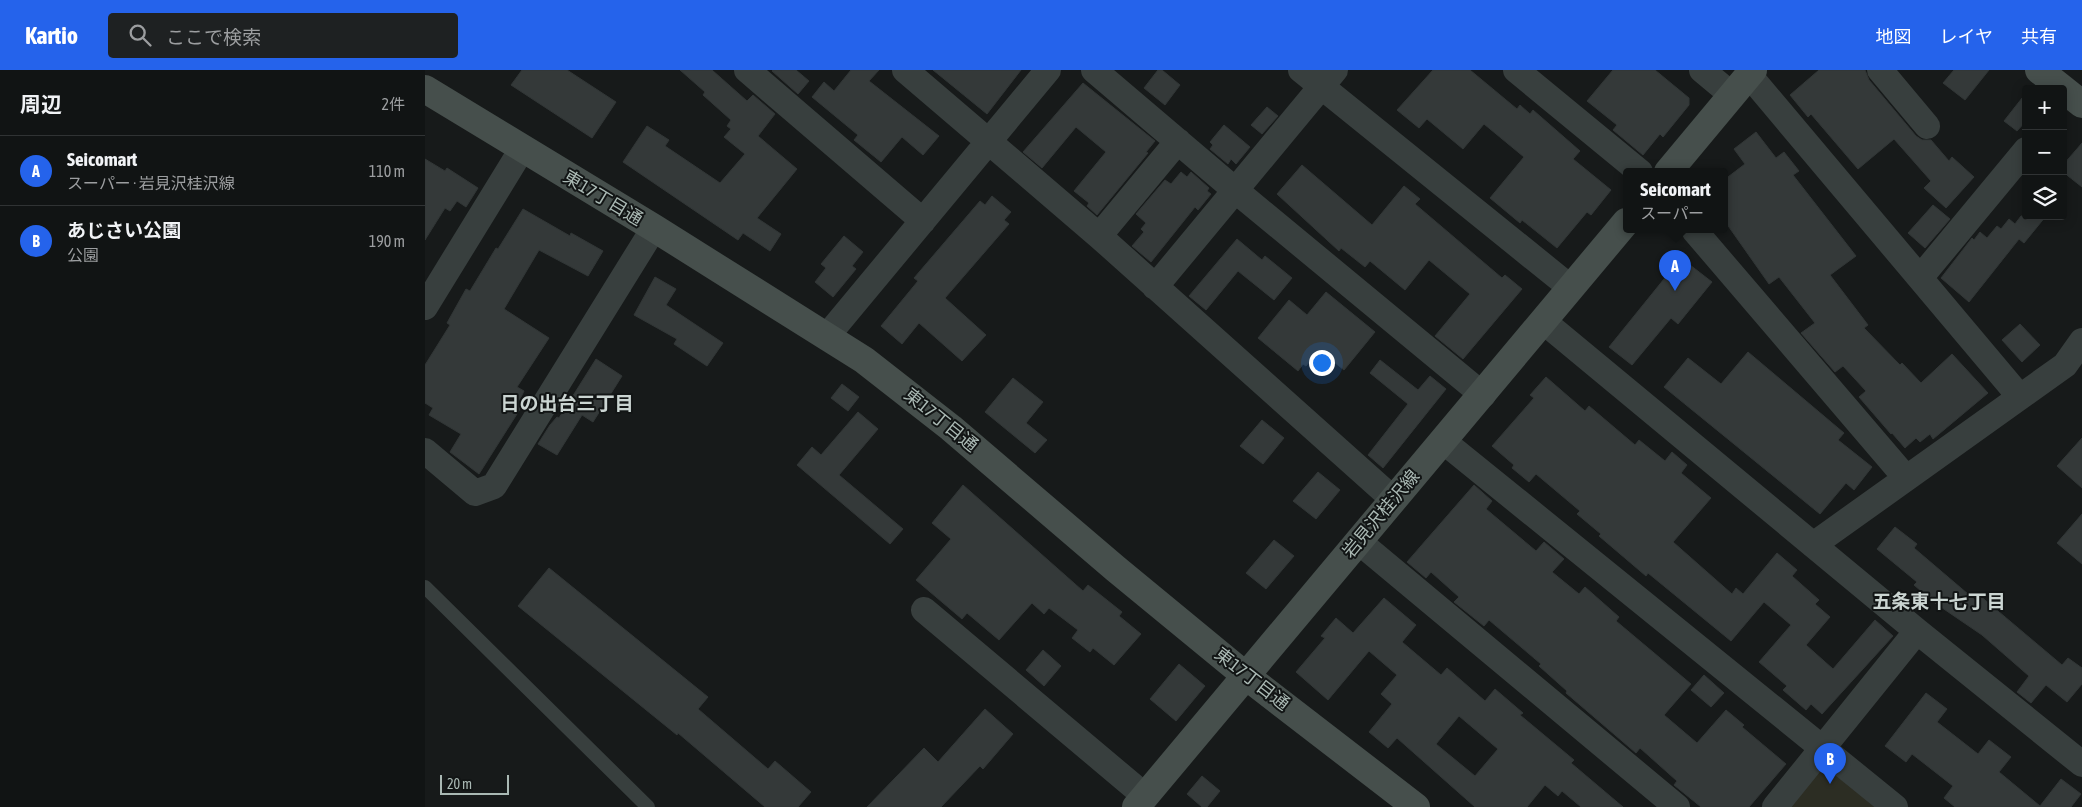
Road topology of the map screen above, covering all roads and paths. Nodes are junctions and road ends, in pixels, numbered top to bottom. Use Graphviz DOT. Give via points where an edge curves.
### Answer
graph roads {
  1 [pos="747,70"];
  2 [pos="905,70"];
  3 [pos="1048,70"];
  4 [pos="1095,70"];
  5 [pos="1301,70"];
  6 [pos="1516,70"];
  7 [pos="1702,70"];
  8 [pos="1880,70"];
  9 [pos="2039,70"];
  10 [pos="1328,78"];
  11 [pos="1745,80"];
  12 [pos="425,90"];
  13 [pos="2069,96"];
  14 [pos="1927,126"];
  15 [pos="991,140"];
  16 [pos="1178,141"];
  17 [pos="522,149"];
  18 [pos="2022,155"];
  19 [pos="1635,168"];
  20 [pos="1671,168"];
  21 [pos="1235,190"];
  22 [pos="923,221"];
  23 [pos="1623,226"];
  24 [pos="654,228"];
  25 [pos="1697,233"];
  26 [pos="1099,236"];
  27 [pos="1920,278"];
  28 [pos="1155,287"];
  29 [pos="1571,288"];
  30 [pos="425,306"];
  31 [pos="1543,321"];
  32 [pos="827,336"];
  33 [pos="2082,341"];
  34 [pos="1483,395"];
  35 [pos="2020,397"];
  36 [pos="1443,441"];
  37 [pos="425,451"];
  38 [pos="1905,478"];
  39 [pos="1393,499"];
  40 [pos="1358,541"];
  41 [pos="1813,545"];
  42 [pos="425,587"];
  43 [pos="924,610"];
  44 [pos="1917,631"];
  45 [pos="1246,676"];
  46 [pos="1823,748"];
  47 [pos="2082,764"];
  48 [pos="1141,802"];
  49 [pos="648,807"];
  50 [pos="1416,807"];
  51 [pos="1677,807"];
  52 [pos="1775,807"];
  53 [pos="1895,807"];
  1 -- 22 [label="street"];
  2 -- 15 [label="street"];
  3 -- 15 [label="street"];
  4 -- 16 [label="street"];
  5 -- 10 [label="street"];
  6 -- 19 [label="street"];
  7 -- 11 [label="street"];
  8 -- 14 [label="street"];
  9 -- 13 [label="street"];
  10 -- 21 [label="street"];
  10 -- 29 [label="street"];
  11 -- 20 [label="street"];
  11 -- 27 [label="street"];
  12 -- 17 [label="street, 東17丁目通"];
  15 -- 22 [label="street"];
  15 -- 26 [label="street"];
  16 -- 21 [label="street"];
  16 -- 26 [label="street"];
  17 -- 24 [label="street, 東17丁目通"];
  17 -- 30 [label="street"];
  18 -- 27 [label="street"];
  21 -- 28 [label="street"];
  21 -- 34 [label="street"];
  22 -- 32 [label="street"];
  23 -- 29 [label="street, 岩見沢桂沢線"];
  24 -- 32 [label="street, 東17丁目通"];
  24 -- 37 [label="street" via="494,486 475,493"];
  25 -- 38 [label="street"];
  26 -- 28 [label="street"];
  27 -- 35 [label="street"];
  28 -- 39 [label="street"];
  29 -- 31 [label="street, 岩見沢桂沢線"];
  31 -- 34 [label="street, 岩見沢桂沢線"];
  31 -- 41 [label="street"];
  32 -- 45 [label="street, 東17丁目通" via="951,428"];
  33 -- 35 [label="street" via="2065,365"];
  34 -- 36 [label="street, 岩見沢桂沢線"];
  35 -- 38 [label="street"];
  36 -- 39 [label="street, 岩見沢桂沢線"];
  36 -- 46 [label="street"];
  38 -- 41 [label="street"];
  39 -- 40 [label="street, 岩見沢桂沢線"];
  40 -- 45 [label="street, 岩見沢桂沢線"];
  40 -- 51 [label="street"];
  41 -- 44 [label="street"];
  42 -- 49 [label="lane"];
  43 -- 48 [label="street"];
  44 -- 46 [label="street"];
  44 -- 47 [label="street"];
  45 -- 48 [label="street, 岩見沢桂沢線"];
  45 -- 50 [label="street, 東17丁目通"];
  46 -- 52 [label="street"];
  46 -- 53 [label="street"];
}
